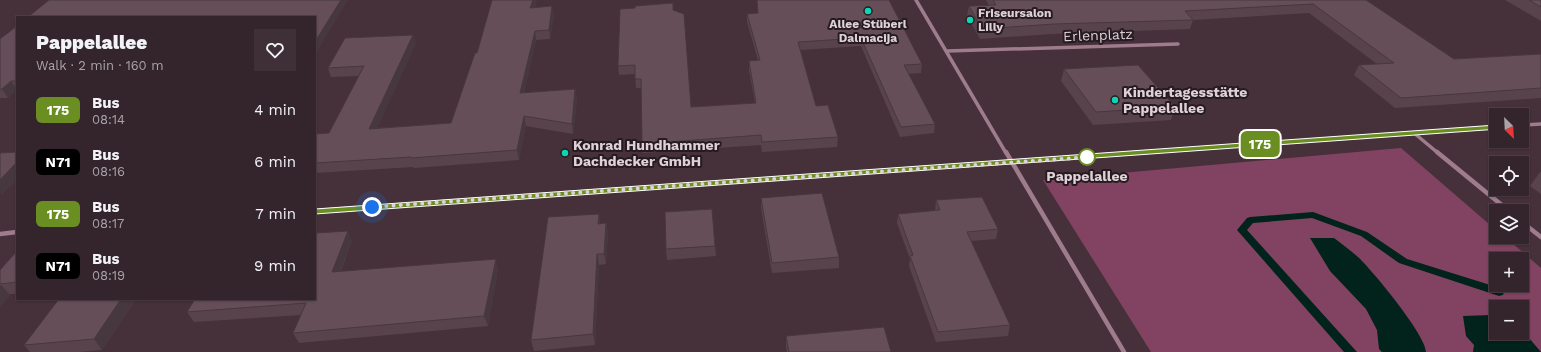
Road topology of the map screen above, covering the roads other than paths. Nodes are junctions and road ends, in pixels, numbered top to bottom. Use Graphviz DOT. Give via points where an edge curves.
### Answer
graph roads {
  1 [pos="916,0"];
  2 [pos="1178,44"];
  3 [pos="947,51"];
  4 [pos="1541,124"];
  5 [pos="1529,125"];
  6 [pos="1489,128"];
  7 [pos="1414,133"];
  8 [pos="1012,162"];
  9 [pos="1500,204"];
  10 [pos="316,211"];
  11 [pos="1529,228"];
  12 [pos="16,232"];
  13 [pos="0,234"];
  14 [pos="1541,237"];
  15 [pos="1124,352"];
  1 -- 3 [label="street"];
  2 -- 3 [label="street, Erlenplatz"];
  3 -- 8 [label="street"];
  4 -- 5 [label="street"];
  6 -- 7 [label="street"];
  7 -- 8 [label="street"];
  7 -- 9 [label="street"];
  8 -- 10 [label="street"];
  8 -- 15 [label="street"];
  11 -- 14 [label="street"];
  12 -- 13 [label="street"];
}
